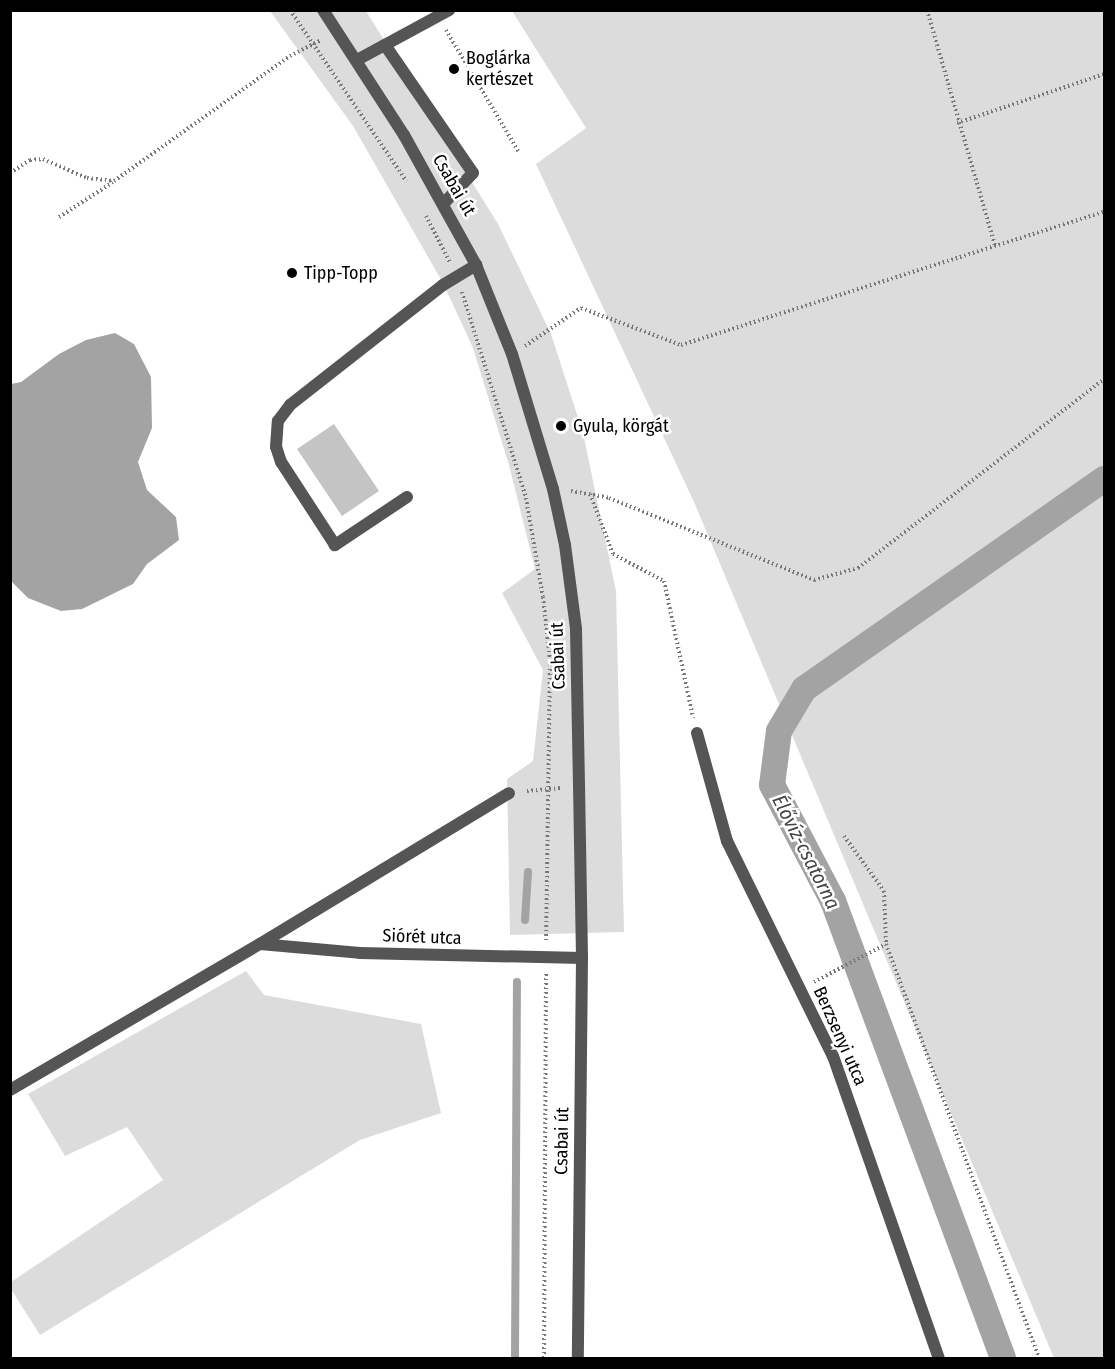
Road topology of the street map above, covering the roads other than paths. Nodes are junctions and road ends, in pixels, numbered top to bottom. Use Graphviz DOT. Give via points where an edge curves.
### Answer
graph roads {
  1 [pos="323,10"];
  2 [pos="443,13"];
  3 [pos="385,45"];
  4 [pos="357,60"];
  5 [pos="444,203"];
  6 [pos="476,265"];
  7 [pos="407,497"];
  8 [pos="696,733"];
  9 [pos="509,793"];
  10 [pos="260,944"];
  11 [pos="582,958"];
  12 [pos="10,1090"];
  13 [pos="578,1359"];
  14 [pos="939,1359"];
  1 -- 4 [label="street, Csabai út"];
  2 -- 3 [label="street"];
  3 -- 4 [label="street"];
  3 -- 5 [label="street" via="473,173"];
  4 -- 5 [label="street, Csabai út"];
  5 -- 6 [label="street, Csabai út"];
  6 -- 7 [label="street" via="456,276 290,405 278,421 276,447 281,462 335,545"];
  6 -- 11 [label="street, Csabai út" via="512,354 553,489 576,629"];
  8 -- 14 [label="street, Berzsenyi utca" via="728,841 834,1056"];
  9 -- 10 [label="street"];
  10 -- 11 [label="street, Siórét utca" via="360,953"];
  10 -- 12 [label="street"];
  11 -- 13 [label="street, Csabai út"];
}
